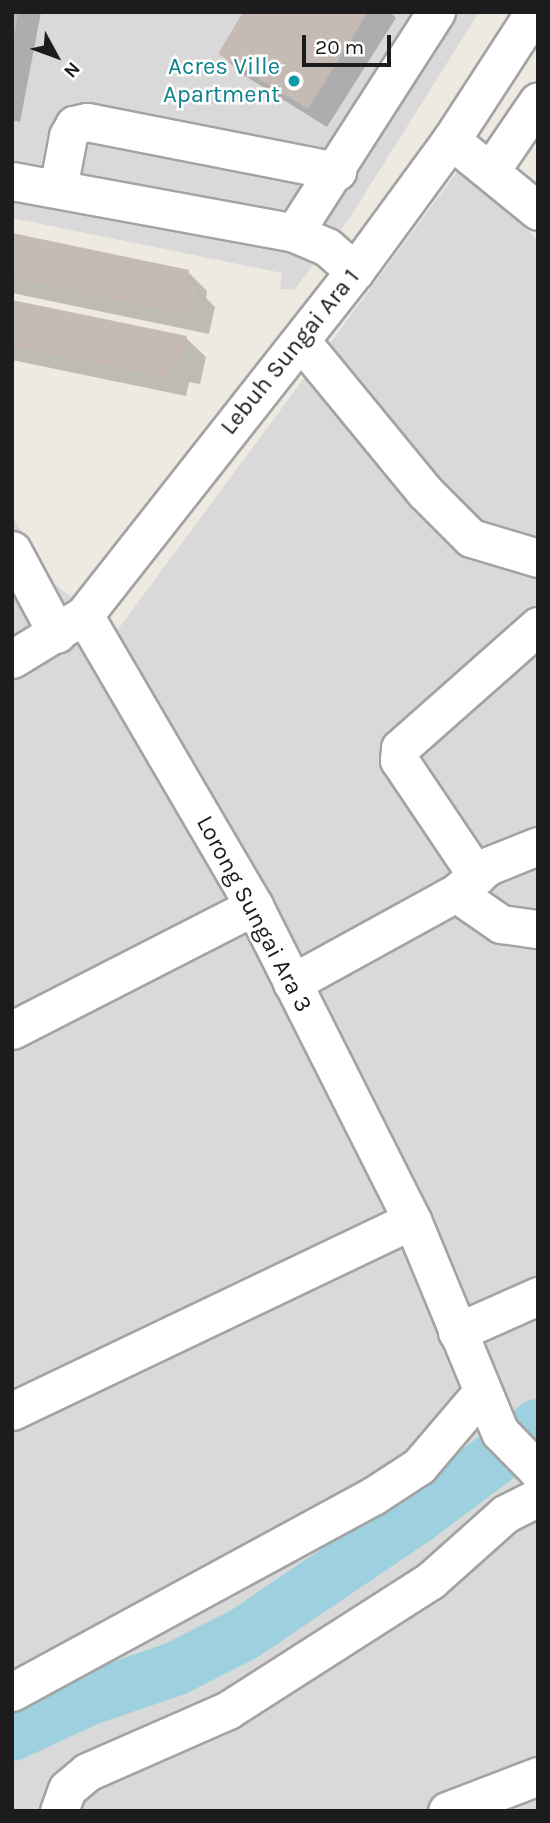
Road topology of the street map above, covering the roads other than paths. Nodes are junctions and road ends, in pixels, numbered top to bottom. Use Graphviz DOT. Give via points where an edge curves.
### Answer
graph roads {
  1 [pos="436,12"];
  2 [pos="534,12"];
  3 [pos="538,101"];
  4 [pos="451,140"];
  5 [pos="491,170"];
  6 [pos="337,171"];
  7 [pos="12,181"];
  8 [pos="58,189"];
  9 [pos="538,211"];
  10 [pos="294,233"];
  11 [pos="355,271"];
  12 [pos="301,341"];
  13 [pos="12,550"];
  14 [pos="538,558"];
  15 [pos="71,624"];
  16 [pos="538,626"];
  17 [pos="12,659"];
  18 [pos="538,846"];
  19 [pos="467,885"];
  20 [pos="254,906"];
  21 [pos="538,929"];
  22 [pos="292,983"];
  23 [pos="12,1030"];
  24 [pos="412,1220"];
  25 [pos="538,1296"];
  26 [pos="457,1332"];
  27 [pos="482,1392"];
  28 [pos="12,1411"];
  29 [pos="538,1471"];
  30 [pos="538,1497"];
  31 [pos="12,1692"];
  32 [pos="538,1776"];
  33 [pos="58,1811"];
  34 [pos="447,1811"];
  1 -- 6 [label="street"];
  2 -- 4 [label="street, Lebuh Sungai Ara 1"];
  3 -- 5 [label="street"];
  4 -- 5 [label="street"];
  4 -- 11 [label="street, Lebuh Sungai Ara 1"];
  5 -- 9 [label="street"];
  6 -- 8 [label="street" via="88,122 74,125 68,136"];
  6 -- 10 [label="street"];
  7 -- 8 [label="street"];
  8 -- 10 [label="street"];
  10 -- 11 [label="street" via="327,247"];
  11 -- 12 [label="street, Lebuh Sungai Ara 1"];
  12 -- 14 [label="street" via="425,492 471,538"];
  12 -- 15 [label="street, Lebuh Sungai Ara 1"];
  13 -- 15 [label="street, Lorong Sungai Ara 3"];
  15 -- 17 [label="street, Lebuh Sungai Ara 1"];
  15 -- 20 [label="street, Lorong Sungai Ara 3"];
  16 -- 19 [label="street" via="400,748 399,760"];
  18 -- 19 [label="street" via="506,856"];
  19 -- 21 [label="street" via="501,924"];
  19 -- 22 [label="street"];
  20 -- 22 [label="street, Lorong Sungai Ara 3"];
  20 -- 23 [label="street"];
  22 -- 24 [label="street, Lorong Sungai Ara 3"];
  24 -- 26 [label="street, Lorong Sungai Ara 3"];
  24 -- 28 [label="street"];
  25 -- 26 [label="street"];
  26 -- 27 [label="street, Lorong Sungai Ara 3"];
  27 -- 29 [label="street, Lorong Sungai Ara 3" via="500,1432"];
  27 -- 31 [label="street" via="419,1466 373,1496"];
  30 -- 33 [label="street" via="505,1514 430,1581 228,1710 87,1773 67,1789"];
  32 -- 34 [label="street"];
}
